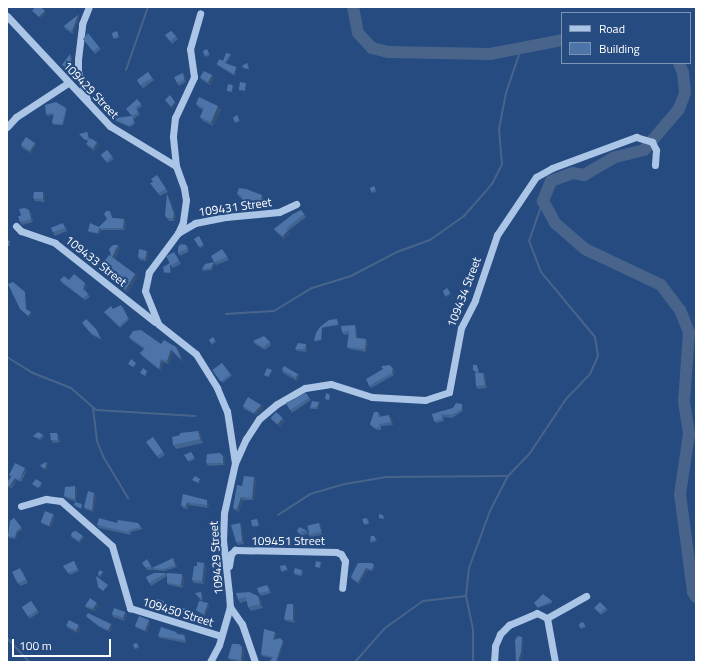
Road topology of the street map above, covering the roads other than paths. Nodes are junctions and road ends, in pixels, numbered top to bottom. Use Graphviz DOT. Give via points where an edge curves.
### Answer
graph roads {
  1 [pos="89,7"];
  2 [pos="200,13"];
  3 [pos="7,16"];
  4 [pos="68,82"];
  5 [pos="87,101"];
  6 [pos="7,127"];
  7 [pos="655,165"];
  8 [pos="176,166"];
  9 [pos="296,204"];
  10 [pos="16,226"];
  11 [pos="178,233"];
  12 [pos="158,324"];
  13 [pos="235,464"];
  14 [pos="21,506"];
  15 [pos="228,584"];
  16 [pos="342,588"];
  17 [pos="586,596"];
  18 [pos="230,607"];
  19 [pos="548,618"];
  20 [pos="221,636"];
  21 [pos="210,662"];
  22 [pos="255,662"];
  23 [pos="494,662"];
  24 [pos="555,662"];
  1 -- 5 [label="street" via="82,24 78,59 78,72"];
  2 -- 8 [label="street" via="190,49 194,77 175,118"];
  3 -- 4 [label="street, 109429 Street"];
  4 -- 5 [label="street, 109429 Street"];
  4 -- 6 [label="street" via="16,117"];
  5 -- 8 [label="street, 109429 Street" via="114,129"];
  7 -- 13 [label="street, 109434 Street" via="656,150 652,142 636,137 552,168 536,177 497,235 475,300 461,328 449,392 439,398 425,400 372,396 331,384 305,388 259,418"];
  8 -- 11 [label="street, 109429 Street" via="186,200 185,213"];
  9 -- 11 [label="street, 109431 Street" via="279,212 195,223"];
  10 -- 12 [label="street, 109433 Street" via="21,231 54,243"];
  11 -- 12 [label="street, 109429 Street" via="151,269 144,284 147,301"];
  12 -- 13 [label="street, 109429 Street" via="196,354 217,388 227,411"];
  13 -- 15 [label="street, 109429 Street" via="224,513 223,540"];
  14 -- 20 [label="street, 109450 Street" via="46,499 57,499 105,538 115,553 130,608"];
  15 -- 16 [label="street, 109451 Street" via="230,556 235,550 336,552 341,554 345,561"];
  15 -- 18 [label="street, 109429 Street"];
  17 -- 19 [label="street"];
  18 -- 20 [label="street, 109450 Street"];
  18 -- 22 [label="street, 109429 Street" via="242,624"];
  19 -- 23 [label="street" via="537,613 509,625 500,634 495,646"];
  19 -- 24 [label="street"];
  20 -- 21 [label="street, 109450 Street"];
}
